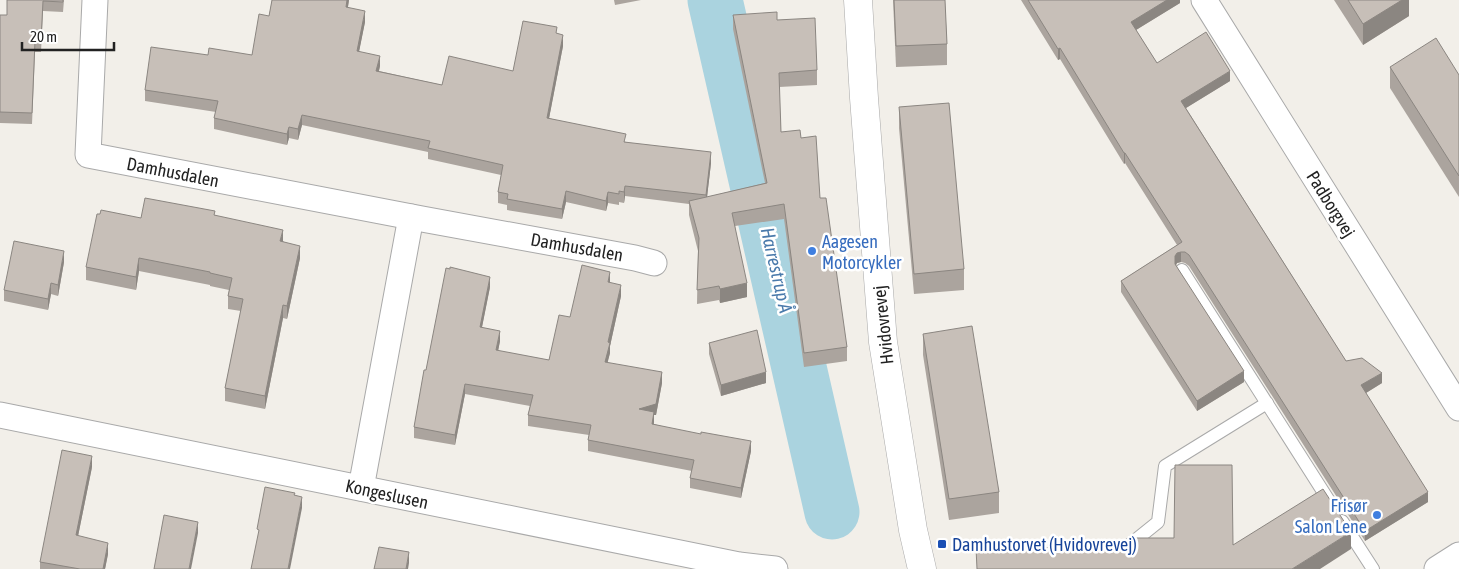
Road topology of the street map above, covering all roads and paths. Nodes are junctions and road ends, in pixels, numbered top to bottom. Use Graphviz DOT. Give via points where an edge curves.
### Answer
graph roads {
  1 [pos="95,0"];
  2 [pos="858,0"];
  3 [pos="1204,0"];
  4 [pos="411,217"];
  5 [pos="654,263"];
  6 [pos="1182,270"];
  7 [pos="1267,403"];
  8 [pos="1459,408"];
  9 [pos="0,415"];
  10 [pos="361,488"];
  11 [pos="912,530"];
  12 [pos="1103,552"];
  13 [pos="1459,555"];
  14 [pos="775,569"];
  15 [pos="907,569"];
  16 [pos="922,569"];
  17 [pos="1373,569"];
  18 [pos="1437,569"];
  1 -- 4 [label="street, Damhusdalen" via="88,155"];
  2 -- 11 [label="street, Hvidovrevej" via="884,342"];
  3 -- 8 [label="street, Padborgvej"];
  4 -- 5 [label="street, Damhusdalen"];
  4 -- 10 [label="street"];
  6 -- 7 [label="lane"];
  7 -- 12 [label="lane" via="1165,466 1158,522 1122,551"];
  7 -- 17 [label="lane"];
  9 -- 10 [label="street, Kongeslusen"];
  10 -- 14 [label="street, Kongeslusen" via="739,565"];
  11 -- 15 [label="street, Hvidovrevej"];
  11 -- 16 [label="street, Hvidovrevej"];
  13 -- 18 [label="street"];
}
